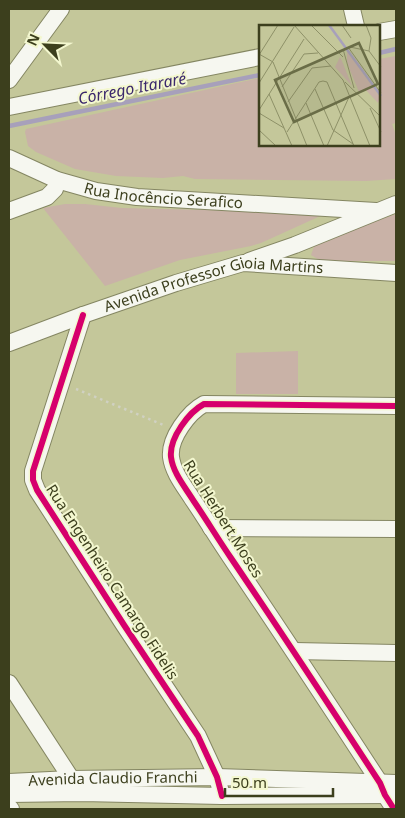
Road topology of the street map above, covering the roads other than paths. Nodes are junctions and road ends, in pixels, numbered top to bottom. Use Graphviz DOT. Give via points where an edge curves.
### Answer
graph roads {
  1 [pos="61,9"];
  2 [pos="352,9"];
  3 [pos="356,25"];
  4 [pos="396,29"];
  5 [pos="380,32"];
  6 [pos="259,57"];
  7 [pos="9,80"];
  8 [pos="9,107"];
  9 [pos="13,163"];
  10 [pos="56,180"];
  11 [pos="396,204"];
  12 [pos="333,208"];
  13 [pos="9,211"];
  14 [pos="376,211"];
  15 [pos="328,231"];
  16 [pos="309,239"];
  17 [pos="243,263"];
  18 [pos="310,267"];
  19 [pos="396,273"];
  20 [pos="83,315"];
  21 [pos="9,344"];
  22 [pos="396,406"];
  23 [pos="211,528"];
  24 [pos="396,529"];
  25 [pos="294,652"];
  26 [pos="396,653"];
  27 [pos="9,682"];
  28 [pos="217,778"];
  29 [pos="71,779"];
  30 [pos="9,782"];
  31 [pos="389,789"];
  32 [pos="82,793"];
  33 [pos="9,794"];
  34 [pos="222,796"];
  35 [pos="394,809"];
  1 -- 7 [label="street"];
  2 -- 3 [label="street"];
  4 -- 5 [label="street"];
  6 -- 8 [label="street"];
  9 -- 10 [label="street, Rua Inocêncio Serafico"];
  10 -- 12 [label="street, Rua Inocêncio Serafico" via="96,191 138,197"];
  10 -- 13 [label="street" via="55,189 47,197"];
  11 -- 14 [label="street"];
  12 -- 14 [label="street, Rua Inocêncio Serafico"];
  12 -- 15 [label="street" via="333,220"];
  14 -- 15 [label="street"];
  15 -- 16 [label="street"];
  16 -- 17 [label="street"];
  16 -- 18 [label="street" via="304,254"];
  17 -- 18 [label="street, Avenida Professor Gioia Martins"];
  17 -- 20 [label="street, Avenida Professor Gioia Martins"];
  18 -- 19 [label="street, Avenida Professor Gioia Martins"];
  20 -- 21 [label="street, Avenida Professor Gioia Martins"];
  20 -- 28 [label="street, Rua Engenheiro Camargo Fidelis" via="33,471 33,480 198,736"];
  22 -- 23 [label="street, Rua Herbert Moses" via="204,404 197,408 178,431 171,456 175,472"];
  23 -- 24 [label="street"];
  23 -- 25 [label="street, Rua Herbert Moses"];
  25 -- 26 [label="street"];
  25 -- 31 [label="street, Rua Herbert Moses"];
  27 -- 29 [label="street"];
  28 -- 29 [label="street, Avenida Claudio Franchi"];
  28 -- 31 [label="street, Avenida Claudio Franchi"];
  28 -- 34 [label="street, Rua Engenheiro Camargo Fidelis"];
  29 -- 30 [label="street, Avenida Claudio Franchi"];
  29 -- 32 [label="street"];
  31 -- 34 [label="street, Avenida Claudio Franchi"];
  31 -- 35 [label="street, Rua Herbert Moses"];
  32 -- 33 [label="street, Avenida Claudio Franchi"];
  32 -- 34 [label="street, Avenida Claudio Franchi"];
}
